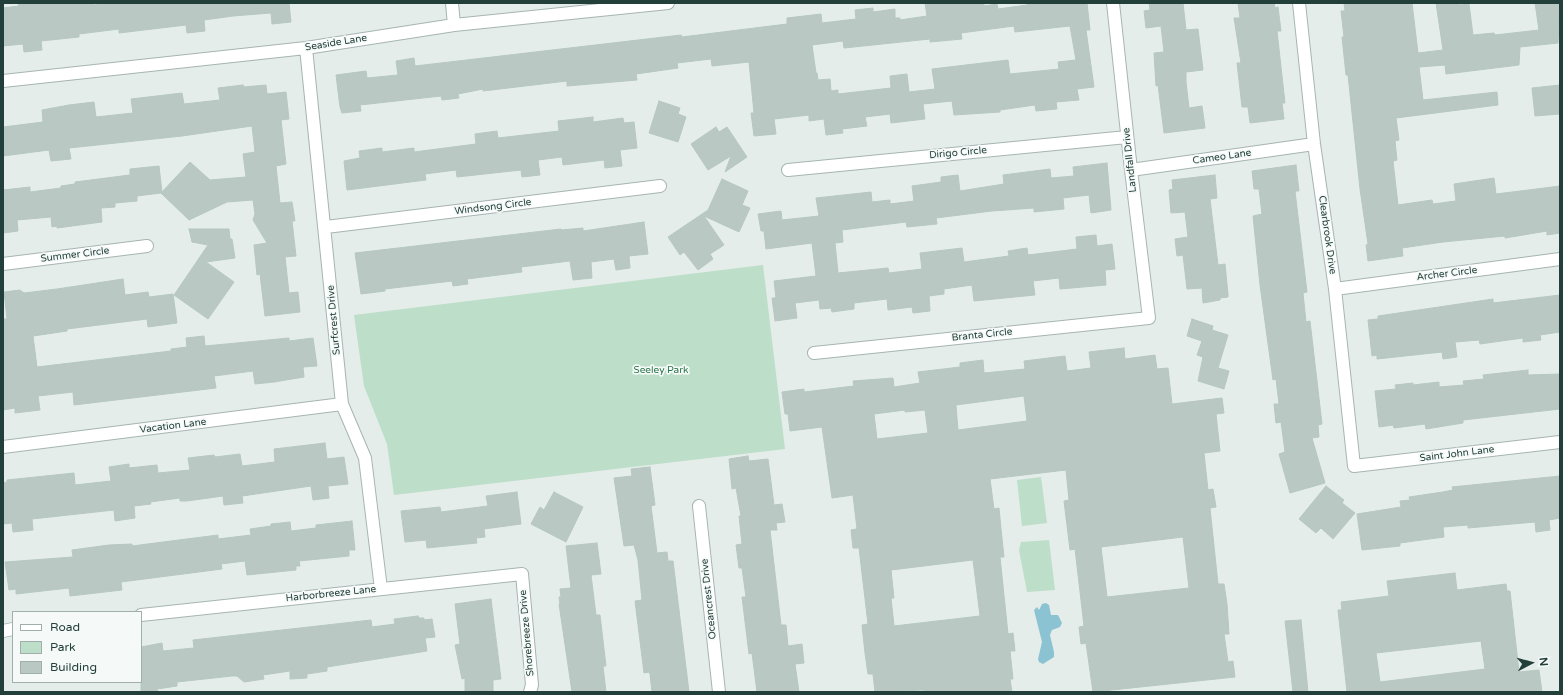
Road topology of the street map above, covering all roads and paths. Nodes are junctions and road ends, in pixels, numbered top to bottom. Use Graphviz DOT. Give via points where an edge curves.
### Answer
graph roads {
  1 [pos="452,3"];
  2 [pos="668,3"];
  3 [pos="1113,3"];
  4 [pos="1299,3"];
  5 [pos="642,4"];
  6 [pos="454,25"];
  7 [pos="306,48"];
  8 [pos="3,81"];
  9 [pos="1127,137"];
  10 [pos="1314,144"];
  11 [pos="788,170"];
  12 [pos="1130,170"];
  13 [pos="660,186"];
  14 [pos="326,227"];
  15 [pos="147,246"];
  16 [pos="1560,259"];
  17 [pos="3,264"];
  18 [pos="1335,289"];
  19 [pos="1149,318"];
  20 [pos="814,352"];
  21 [pos="342,404"];
  22 [pos="1560,442"];
  23 [pos="3,447"];
  24 [pos="1354,466"];
  25 [pos="699,506"];
  26 [pos="522,574"];
  27 [pos="381,589"];
  28 [pos="142,615"];
  29 [pos="530,692"];
  30 [pos="719,692"];
  1 -- 6 [label="street"];
  2 -- 5 [label="street, Seaside Lane"];
  3 -- 9 [label="street, Landfall Drive"];
  4 -- 10 [label="street, Clearbrook Drive"];
  5 -- 6 [label="street, Seaside Lane"];
  6 -- 7 [label="street, Seaside Lane"];
  7 -- 8 [label="street, Seaside Lane"];
  7 -- 14 [label="street, Surfcrest Drive"];
  9 -- 11 [label="street, Dirigo Circle"];
  9 -- 12 [label="street, Landfall Drive"];
  10 -- 12 [label="street, Cameo Lane"];
  10 -- 18 [label="street, Clearbrook Drive"];
  12 -- 19 [label="street, Landfall Drive"];
  13 -- 14 [label="street, Windsong Circle"];
  14 -- 21 [label="street, Surfcrest Drive"];
  15 -- 17 [label="street, Summer Circle"];
  16 -- 18 [label="street, Archer Circle"];
  18 -- 24 [label="street, Clearbrook Drive"];
  19 -- 20 [label="street, Branta Circle"];
  21 -- 23 [label="street, Vacation Lane"];
  21 -- 27 [label="street, Surfcrest Drive" via="365,458"];
  22 -- 24 [label="street, Saint John Lane"];
  25 -- 30 [label="street, Oceancrest Drive"];
  26 -- 27 [label="street, Harborbreeze Lane"];
  26 -- 29 [label="street, Shorebreeze Drive" via="532,685"];
  27 -- 28 [label="street, Harborbreeze Lane"];
}
